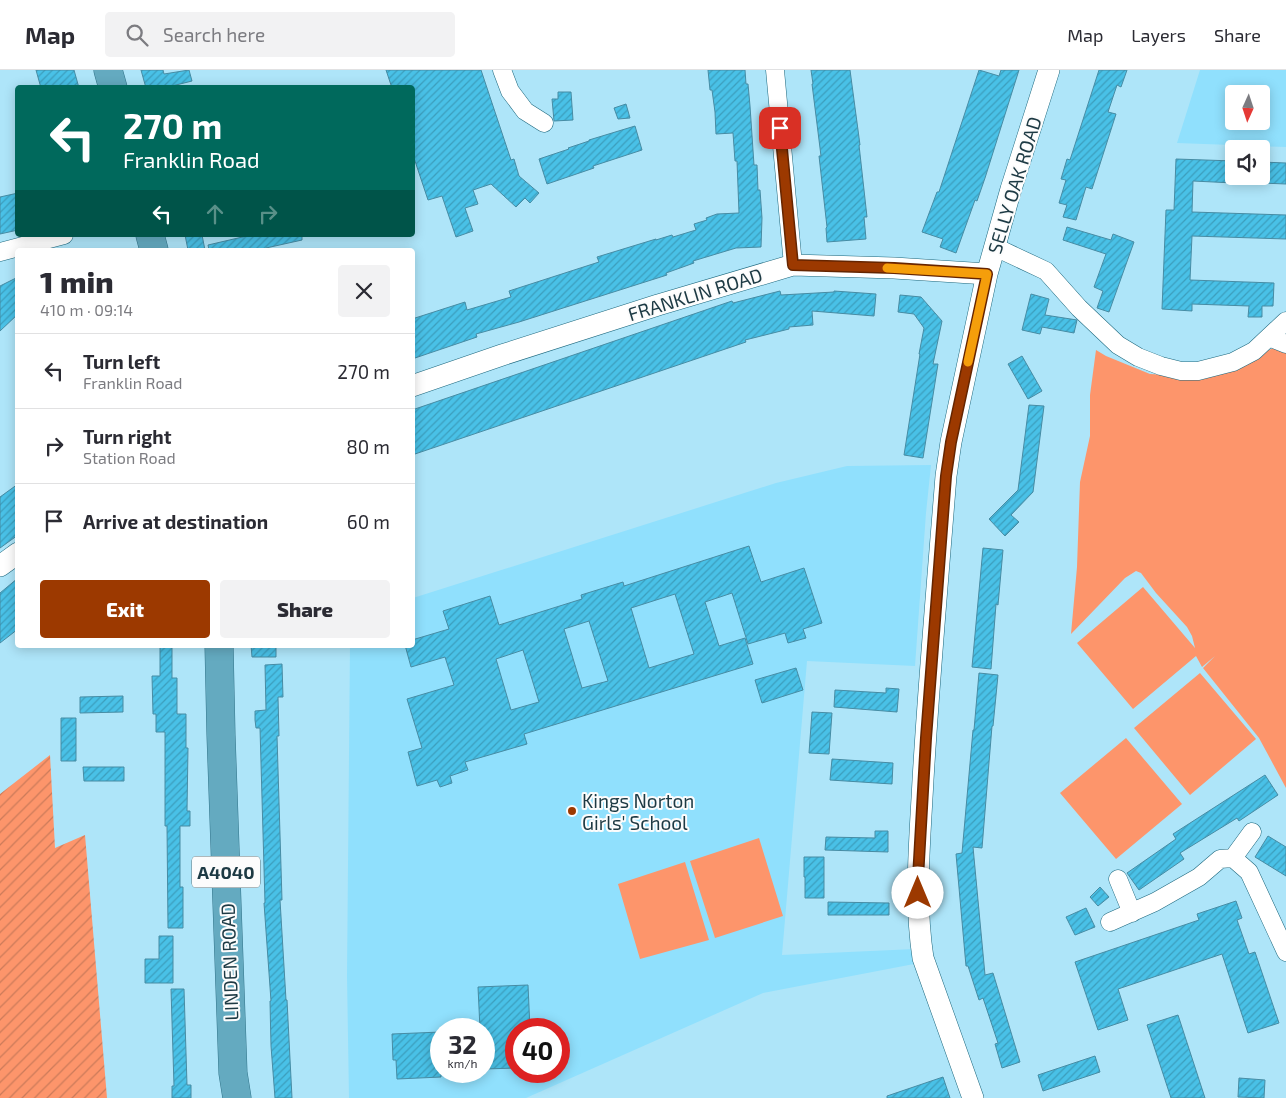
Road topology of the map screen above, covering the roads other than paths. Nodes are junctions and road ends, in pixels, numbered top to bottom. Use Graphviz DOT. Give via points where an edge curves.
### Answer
graph roads {
  1 [pos="108,70"];
  2 [pos="502,70"];
  3 [pos="775,70"];
  4 [pos="1049,70"];
  5 [pos="112,85"];
  6 [pos="544,123"];
  7 [pos="56,237"];
  8 [pos="995,247"];
  9 [pos="15,248"];
  10 [pos="15,248"];
  11 [pos="0,252"];
  12 [pos="793,265"];
  13 [pos="987,274"];
  14 [pos="1286,321"];
  15 [pos="1269,337"];
  16 [pos="1286,344"];
  17 [pos="415,385"];
  18 [pos="15,555"];
  19 [pos="0,566"];
  20 [pos="219,648"];
  21 [pos="1252,832"];
  22 [pos="1233,858"];
  23 [pos="1118,879"];
  24 [pos="1132,912"];
  25 [pos="1110,922"];
  26 [pos="1286,952"];
  27 [pos="237,1098"];
  28 [pos="973,1098"];
  1 -- 5 [label="highway"];
  2 -- 6 [label="street" via="510,91 525,111"];
  3 -- 12 [label="street"];
  4 -- 8 [label="street, SELLY OAK ROAD"];
  7 -- 10 [label="street"];
  8 -- 13 [label="street, SELLY OAK ROAD"];
  8 -- 15 [label="street" via="1046,271 1118,346 1161,366 1198,371 1233,362 1254,351"];
  9 -- 11 [label="street"];
  12 -- 13 [label="street, FRANKLIN ROAD"];
  12 -- 17 [label="street, FRANKLIN ROAD" via="658,304"];
  13 -- 28 [label="street, SELLY OAK ROAD" via="946,476 918,878 922,958"];
  14 -- 15 [label="street"];
  15 -- 16 [label="street"];
  18 -- 19 [label="street"];
  20 -- 27 [label="highway, LINDEN ROAD / A4040" via="233,1073"];
  21 -- 22 [label="street"];
  22 -- 24 [label="street" via="1220,859 1200,878"];
  22 -- 26 [label="street" via="1248,872"];
  23 -- 24 [label="street"];
  24 -- 25 [label="street"];
}
